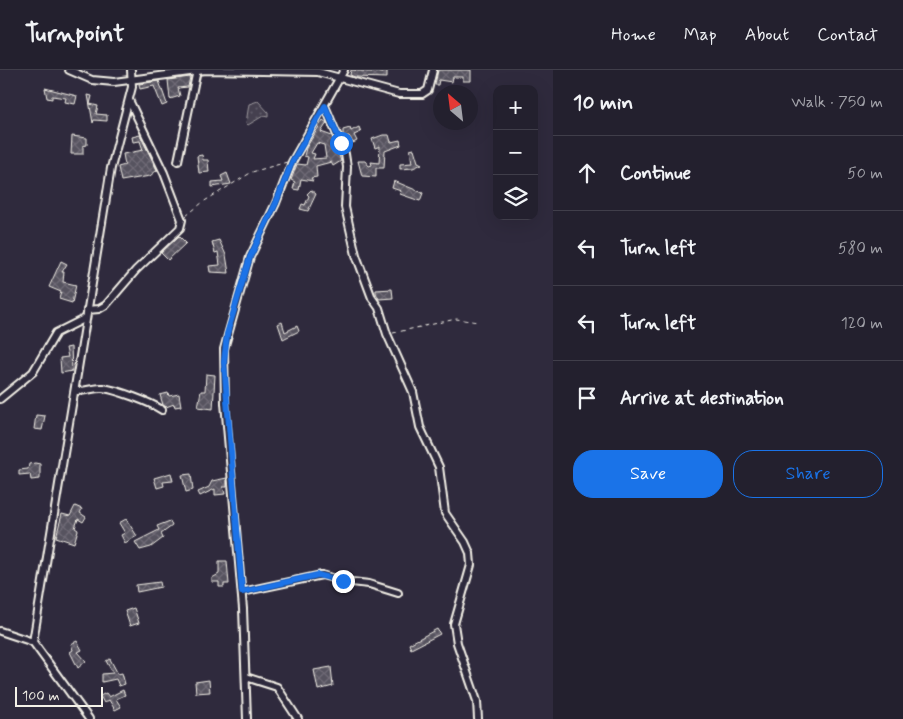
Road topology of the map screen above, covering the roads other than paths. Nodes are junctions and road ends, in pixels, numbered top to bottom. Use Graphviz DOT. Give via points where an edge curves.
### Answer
graph roads {
  1 [pos="68,70"];
  2 [pos="131,70"];
  3 [pos="197,70"];
  4 [pos="344,70"];
  5 [pos="433,70"];
  6 [pos="326,72"];
  7 [pos="340,78"];
  8 [pos="133,80"];
  9 [pos="129,100"];
  10 [pos="325,106"];
  11 [pos="178,161"];
  12 [pos="86,314"];
  13 [pos="75,391"];
  14 [pos="0,399"];
  15 [pos="162,410"];
  16 [pos="242,592"];
  17 [pos="398,593"];
  18 [pos="0,632"];
  19 [pos="33,642"];
  20 [pos="246,678"];
  21 [pos="89,719"];
  22 [pos="248,719"];
  23 [pos="298,719"];
  24 [pos="478,719"];
  1 -- 8 [label="street" via="100,82"];
  2 -- 8 [label="street"];
  3 -- 6 [label="street"];
  3 -- 8 [label="street"];
  3 -- 11 [label="street"];
  4 -- 7 [label="street"];
  5 -- 7 [label="street" via="428,90 416,94 388,92"];
  6 -- 7 [label="street"];
  7 -- 10 [label="street"];
  8 -- 9 [label="street"];
  9 -- 12 [label="street" via="111,168"];
  9 -- 12 [label="street" via="164,173 182,220 180,228 106,304"];
  10 -- 16 [label="street" via="292,162 250,257 224,349 225,403"];
  10 -- 24 [label="street" via="345,154 345,207 353,245 413,392 420,427 439,467 444,513 470,553 469,577 454,624 457,643 477,701"];
  12 -- 13 [label="street"];
  12 -- 14 [label="street" via="56,333 33,372"];
  13 -- 15 [label="street" via="101,388 145,400"];
  13 -- 19 [label="street"];
  16 -- 17 [label="street" via="322,575"];
  16 -- 20 [label="street"];
  18 -- 19 [label="street"];
  19 -- 21 [label="street"];
  20 -- 22 [label="street"];
  20 -- 23 [label="street" via="277,687"];
}
